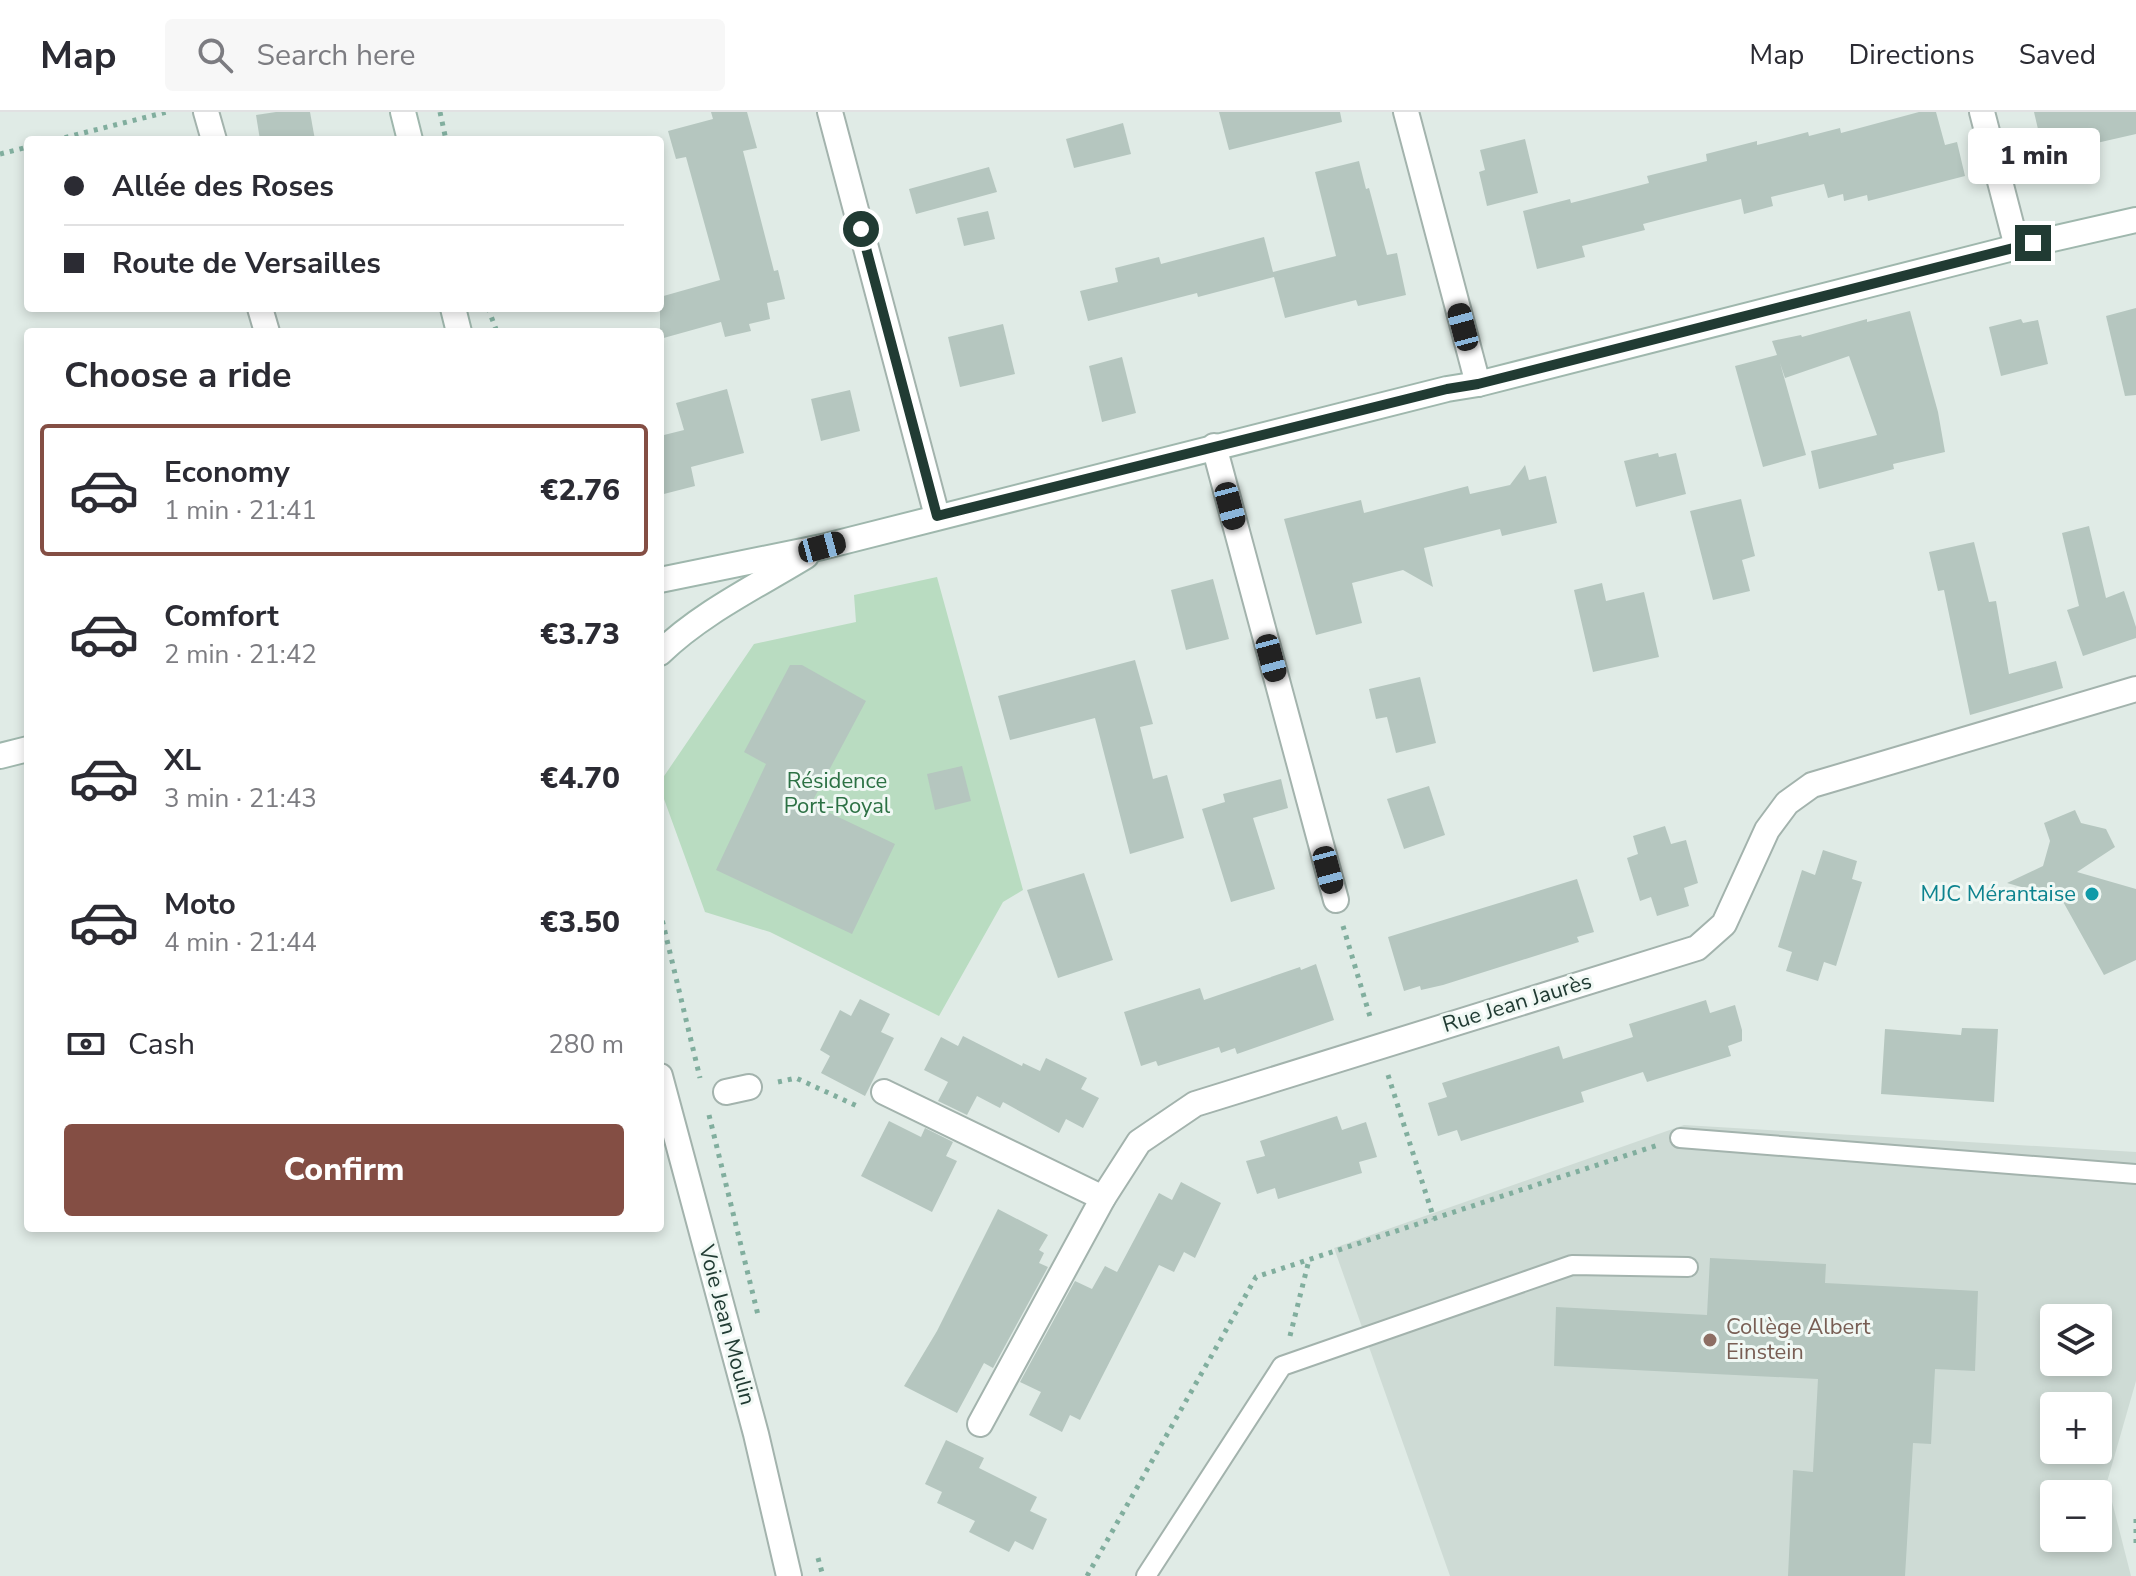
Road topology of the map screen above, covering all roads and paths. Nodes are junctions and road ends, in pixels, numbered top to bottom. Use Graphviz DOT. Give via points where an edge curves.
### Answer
graph roads {
  1 [pos="167,112"];
  2 [pos="206,112"];
  3 [pos="403,112"];
  4 [pos="440,112"];
  5 [pos="830,112"];
  6 [pos="1406,112"];
  7 [pos="1982,112"];
  8 [pos="71,136"];
  9 [pos="213,136"];
  10 [pos="409,136"];
  11 [pos="445,136"];
  12 [pos="24,148"];
  13 [pos="0,153"];
  14 [pos="2136,220"];
  15 [pos="2017,247"];
  16 [pos="1478,384"];
  17 [pos="1214,446"];
  18 [pos="937,516"];
  19 [pos="822,547"];
  20 [pos="664,579"];
  21 [pos="664,649"];
  22 [pos="2136,689"];
  23 [pos="24,750"];
  24 [pos="0,756"];
  25 [pos="1336,900"];
  26 [pos="664,928"];
  27 [pos="701,1081"];
  28 [pos="738,1090"];
  29 [pos="664,1091"];
  30 [pos="884,1092"];
  31 [pos="708,1111"];
  32 [pos="1680,1138"];
  33 [pos="2136,1174"];
  34 [pos="1103,1198"];
  35 [pos="1309,1259"];
  36 [pos="1688,1267"];
  37 [pos="760,1321"];
  38 [pos="1282,1366"];
  39 [pos="980,1424"];
  40 [pos="2136,1519"];
  41 [pos="816,1546"];
  42 [pos="2136,1547"];
  43 [pos="789,1576"];
  44 [pos="823,1576"];
  45 [pos="1087,1576"];
  46 [pos="1146,1576"];
  1 -- 8 [label="path"];
  2 -- 9 [label="street"];
  3 -- 10 [label="street"];
  4 -- 11 [label="path"];
  5 -- 18 [label="street"];
  6 -- 16 [label="street"];
  7 -- 15 [label="street"];
  12 -- 13 [label="path"];
  14 -- 15 [label="street"];
  15 -- 16 [label="street"];
  16 -- 17 [label="street"];
  17 -- 18 [label="street"];
  17 -- 25 [label="street"];
  18 -- 19 [label="street"];
  19 -- 20 [label="street"];
  19 -- 21 [label="street"];
  22 -- 34 [label="street, Rue Jean Jaurès" via="1812,785 1787,803 1767,830 1724,924 1697,948 1195,1104 1139,1142"];
  23 -- 24 [label="street"];
  26 -- 27 [label="path"];
  28 -- 30 [label="path" via="796,1078 874,1114"];
  29 -- 43 [label="street, Voie Jean Moulin"];
  30 -- 34 [label="street"];
  31 -- 37 [label="path"];
  32 -- 33 [label="lane"];
  32 -- 35 [label="path"];
  34 -- 39 [label="street, Rue Jean Jaurès"];
  35 -- 38 [label="path"];
  35 -- 45 [label="path" via="1256,1277"];
  36 -- 38 [label="lane" via="1572,1265"];
  38 -- 46 [label="lane"];
  40 -- 42 [label="path"];
  41 -- 44 [label="path"];
}
